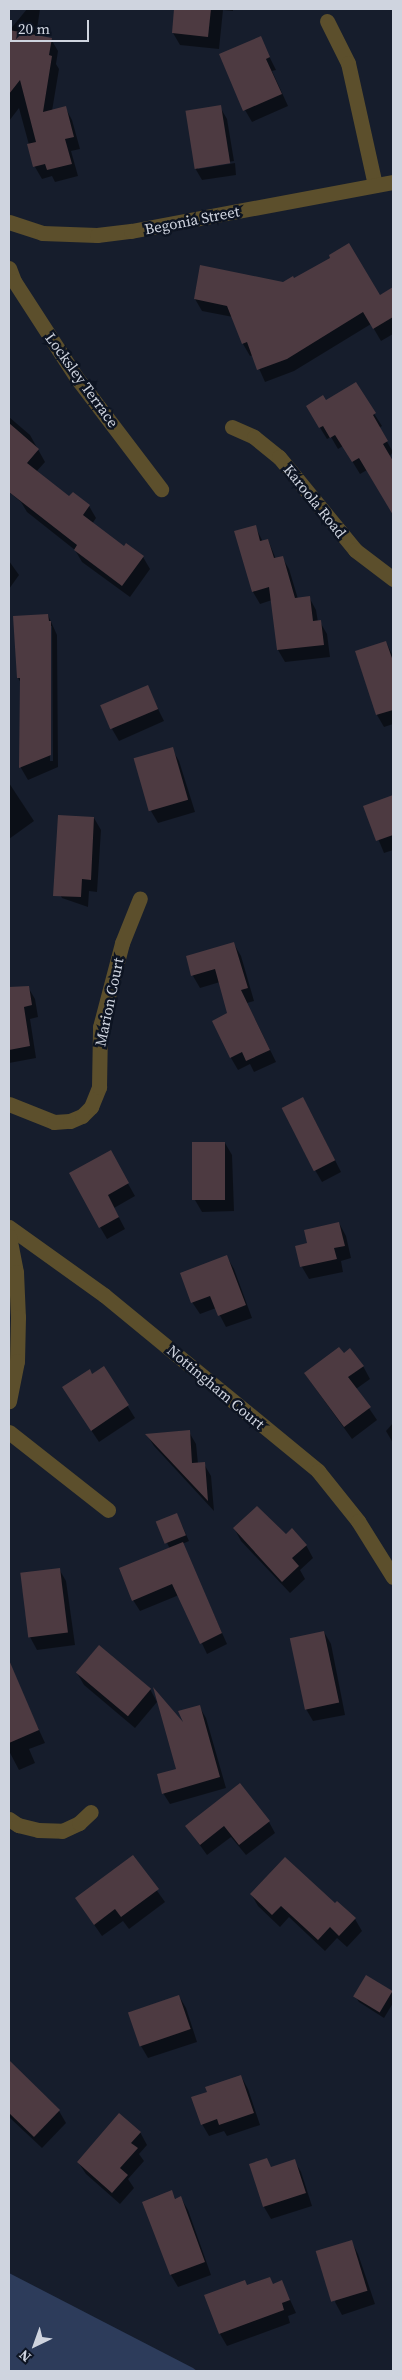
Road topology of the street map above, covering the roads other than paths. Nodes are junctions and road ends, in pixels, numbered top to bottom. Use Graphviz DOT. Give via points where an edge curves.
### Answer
graph roads {
  1 [pos="327,21"];
  2 [pos="393,182"];
  3 [pos="375,185"];
  4 [pos="9,222"];
  5 [pos="9,268"];
  6 [pos="232,427"];
  7 [pos="161,489"];
  8 [pos="393,579"];
  9 [pos="140,898"];
  10 [pos="9,1104"];
  11 [pos="9,1227"];
  12 [pos="9,1236"];
  13 [pos="9,1401"];
  14 [pos="9,1432"];
  15 [pos="108,1510"];
  16 [pos="393,1577"];
  17 [pos="91,1812"];
  18 [pos="9,1819"];
  1 -- 3 [label="street" via="348,63"];
  2 -- 3 [label="street, Begonia Street"];
  3 -- 4 [label="street, Begonia Street" via="97,235 42,233"];
  5 -- 7 [label="street, Locksley Terrace" via="14,281 76,377"];
  6 -- 8 [label="street, Karoola Road" via="254,437 279,457 355,550"];
  9 -- 10 [label="street, Marion Court" via="122,943 100,1027 98,1087 91,1107 70,1121 54,1122"];
  11 -- 16 [label="street, Nottingham Court" via="104,1295 318,1471 358,1521"];
  12 -- 13 [label="street" via="16,1272 18,1316 17,1361"];
  14 -- 15 [label="street"];
  17 -- 18 [label="street" via="62,1831 38,1830"];
}
